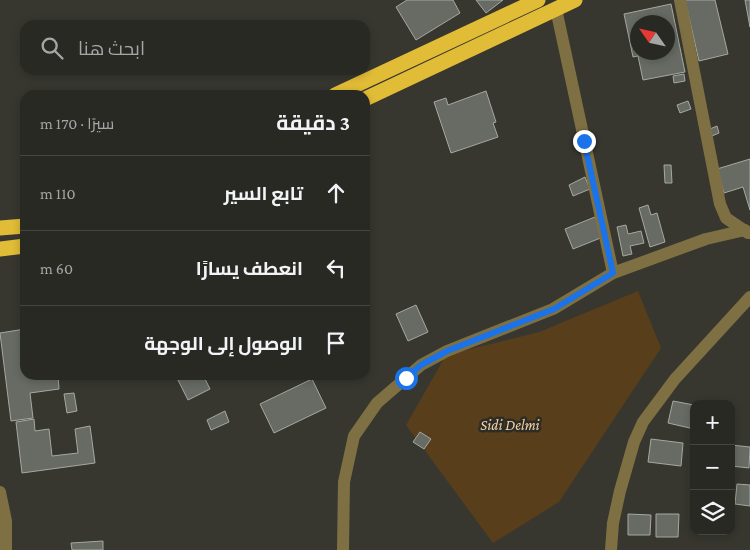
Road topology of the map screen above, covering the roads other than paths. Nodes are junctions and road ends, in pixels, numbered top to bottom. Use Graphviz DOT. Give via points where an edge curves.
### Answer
graph roads {
  1 [pos="538,0"];
  2 [pos="575,0"];
  3 [pos="680,0"];
  4 [pos="556,9"];
  5 [pos="346,90"];
  6 [pos="370,97"];
  7 [pos="20,226"];
  8 [pos="0,228"];
  9 [pos="748,232"];
  10 [pos="20,247"];
  11 [pos="0,250"];
  12 [pos="613,273"];
  13 [pos="750,297"];
  14 [pos="0,492"];
  15 [pos="6,550"];
  16 [pos="343,550"];
  17 [pos="611,550"];
  1 -- 5 [label="highway"];
  2 -- 4 [label="highway"];
  3 -- 9 [label="street" via="720,204 726,218"];
  4 -- 6 [label="highway"];
  4 -- 12 [label="street"];
  7 -- 8 [label="highway"];
  9 -- 12 [label="street" via="706,239"];
  10 -- 11 [label="highway"];
  12 -- 16 [label="street" via="554,309 447,351 421,365 377,403 354,436 344,482"];
  13 -- 17 [label="street" via="675,379 643,422 620,491"];
  14 -- 15 [label="street" via="6,520"];
}
